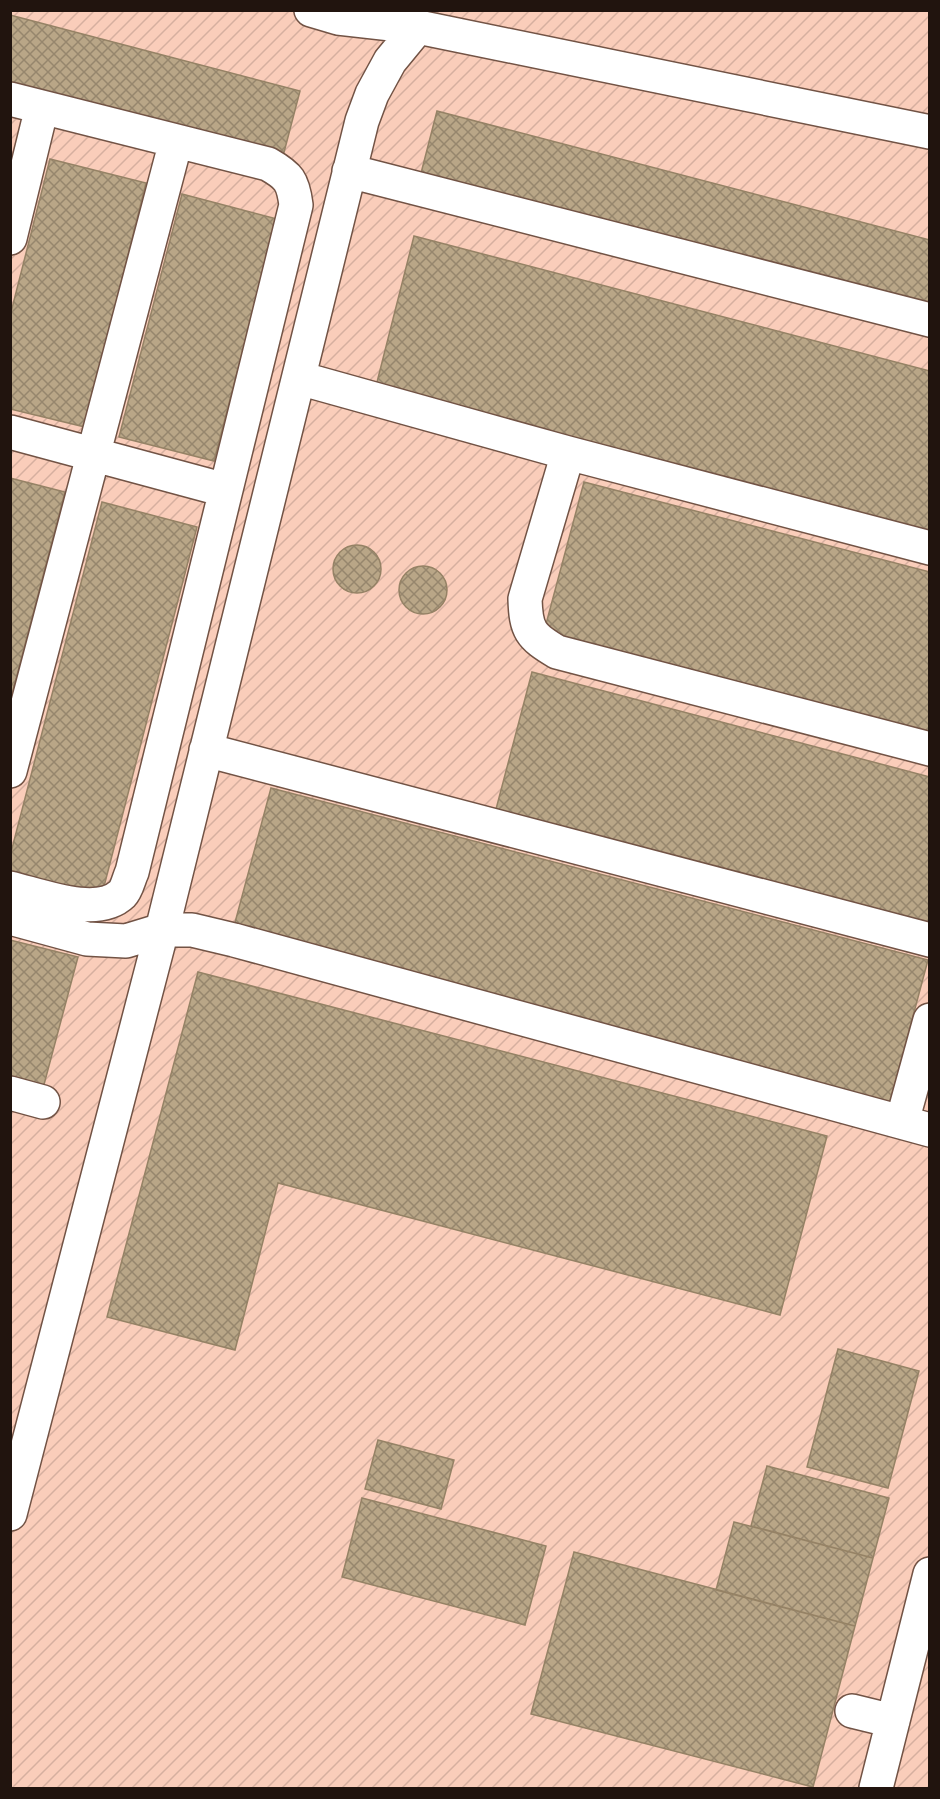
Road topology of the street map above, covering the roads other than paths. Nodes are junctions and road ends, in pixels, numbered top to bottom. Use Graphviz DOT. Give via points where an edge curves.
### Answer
graph roads {
  1 [pos="330,13"];
  2 [pos="418,27"];
  3 [pos="10,99"];
  4 [pos="42,107"];
  5 [pos="930,132"];
  6 [pos="176,141"];
  7 [pos="349,171"];
  8 [pos="10,238"];
  9 [pos="930,320"];
  10 [pos="299,378"];
  11 [pos="10,432"];
  12 [pos="568,453"];
  13 [pos="93,455"];
  14 [pos="225,490"];
  15 [pos="930,548"];
  16 [pos="930,749"];
  17 [pos="206,750"];
  18 [pos="10,771"];
  19 [pos="10,888"];
  20 [pos="10,918"];
  21 [pos="162,930"];
  22 [pos="930,940"];
  23 [pos="930,1020"];
  24 [pos="10,1094"];
  25 [pos="42,1102"];
  26 [pos="916,1126"];
  27 [pos="10,1514"];
  28 [pos="930,1575"];
  29 [pos="852,1712"];
  30 [pos="892,1721"];
  31 [pos="876,1788"];
  1 -- 2 [label="lane"];
  2 -- 5 [label="lane"];
  2 -- 7 [label="lane" via="390,61 372,94"];
  3 -- 4 [label="lane"];
  4 -- 6 [label="lane"];
  4 -- 8 [label="lane"];
  6 -- 13 [label="lane"];
  6 -- 14 [label="lane" via="268,164 284,172 294,185 296,205"];
  7 -- 9 [label="lane"];
  7 -- 10 [label="lane"];
  10 -- 12 [label="lane"];
  10 -- 17 [label="lane"];
  11 -- 13 [label="lane"];
  12 -- 15 [label="lane"];
  12 -- 16 [label="lane" via="525,599 526,620 537,640 557,652"];
  13 -- 14 [label="lane"];
  13 -- 18 [label="lane"];
  14 -- 19 [label="lane" via="132,872 123,893 101,905 75,905"];
  17 -- 21 [label="lane"];
  17 -- 22 [label="lane"];
  20 -- 21 [label="lane" via="87,939 126,941"];
  21 -- 26 [label="lane" via="192,930 234,940"];
  21 -- 27 [label="lane"];
  23 -- 26 [label="lane"];
  24 -- 25 [label="lane"];
  28 -- 30 [label="lane"];
  29 -- 30 [label="lane"];
  30 -- 31 [label="lane"];
}
